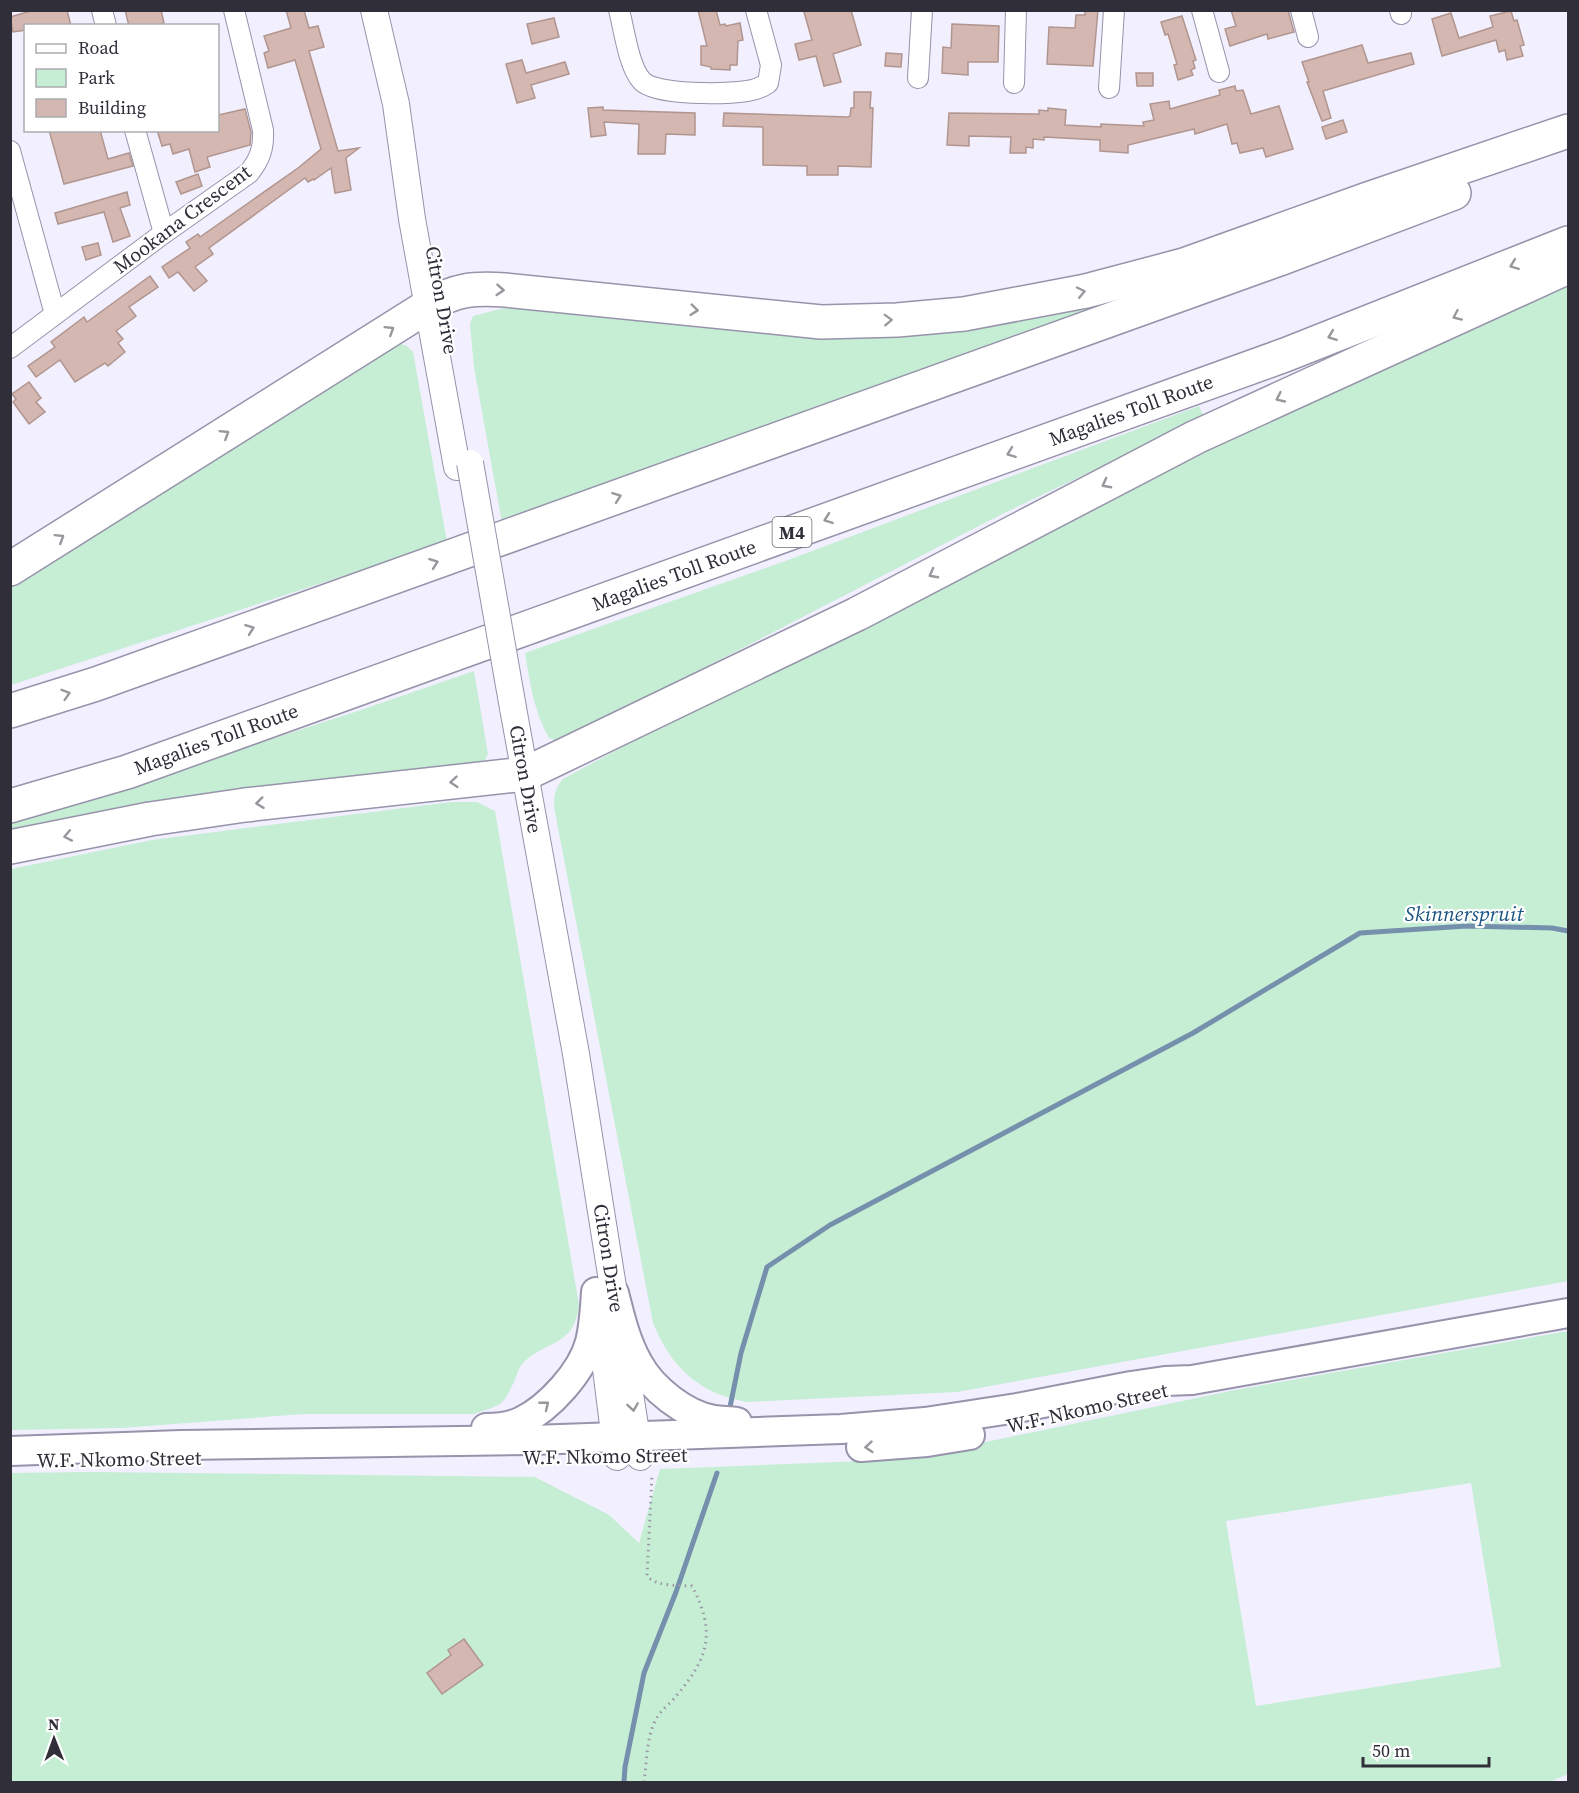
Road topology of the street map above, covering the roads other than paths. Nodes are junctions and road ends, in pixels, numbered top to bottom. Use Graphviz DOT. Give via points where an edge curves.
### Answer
graph roads {
  1 [pos="234,10"];
  2 [pos="374,10"];
  3 [pos="620,10"];
  4 [pos="756,10"];
  5 [pos="922,10"];
  6 [pos="1016,10"];
  7 [pos="1114,10"];
  8 [pos="1202,10"];
  9 [pos="1301,10"];
  10 [pos="1308,38"];
  11 [pos="1219,72"];
  12 [pos="918,78"];
  13 [pos="1014,83"];
  14 [pos="1109,88"];
  15 [pos="1569,131"];
  16 [pos="136,132"];
  17 [pos="1569,149"];
  18 [pos="10,151"];
  19 [pos="164,233"];
  20 [pos="1569,243"];
  21 [pos="1569,267"];
  22 [pos="435,301"];
  23 [pos="55,314"];
  24 [pos="10,348"];
  25 [pos="10,569"];
  26 [pos="10,711"];
  27 [pos="519,776"];
  28 [pos="10,806"];
  29 [pos="10,847"];
  30 [pos="605,1293"];
  31 [pos="1569,1313"];
  32 [pos="1192,1380"];
  33 [pos="925,1422"];
  34 [pos="242,1444"];
  35 [pos="632,1449"];
  36 [pos="10,1451"];
  37 [pos="10,1461"];
  1 -- 19 [label="street, Mookana Crescent" via="264,146 249,173"];
  2 -- 22 [label="street, Citron Drive" via="438,270"];
  3 -- 4 [label="street" via="637,75 647,85 669,92 747,91 768,83 771,65"];
  5 -- 12 [label="street"];
  6 -- 13 [label="street"];
  7 -- 14 [label="street"];
  8 -- 11 [label="street"];
  9 -- 10 [label="street"];
  22 -- 15 [label="highway, one-way" via="473,288 821,322 964,314 1086,291 1184,265"];
  16 -- 19 [label="street"];
  26 -- 17 [label="highway, one-way" via="96,684 1282,258"];
  18 -- 23 [label="street"];
  19 -- 23 [label="street, Mookana Crescent"];
  20 -- 28 [label="highway, Magalies Toll Route / M4, one-way" via="1285,355 127,772"];
  21 -- 27 [label="highway, one-way" via="1196,436 857,614"];
  25 -- 22 [label="highway, one-way"];
  22 -- 27 [label="street, Citron Drive, bridge"];
  23 -- 24 [label="street, Mookana Crescent"];
  27 -- 29 [label="highway, one-way" via="245,805"];
  27 -- 30 [label="street, Citron Drive" via="576,1054"];
  30 -- 33 [label="main road" via="639,1365 672,1400 692,1412 712,1420 749,1423"];
  34 -- 30 [label="main road, one-way" via="495,1428 520,1422 554,1398 573,1375 584,1357"];
  30 -- 35 [label="street, Citron Drive"];
  31 -- 32 [label="main road, W.F. Nkomo Street"];
  32 -- 33 [label="main road, W.F. Nkomo Street" via="1131,1386"];
  32 -- 35 [label="main road, W.F. Nkomo Street, one-way" via="1144,1397 927,1442 841,1449"];
  33 -- 35 [label="main road, W.F. Nkomo Street"];
  34 -- 35 [label="main road, W.F. Nkomo Street"];
  34 -- 36 [label="main road, W.F. Nkomo Street"];
  35 -- 37 [label="main road, W.F. Nkomo Street" via="390,1459"];
}
